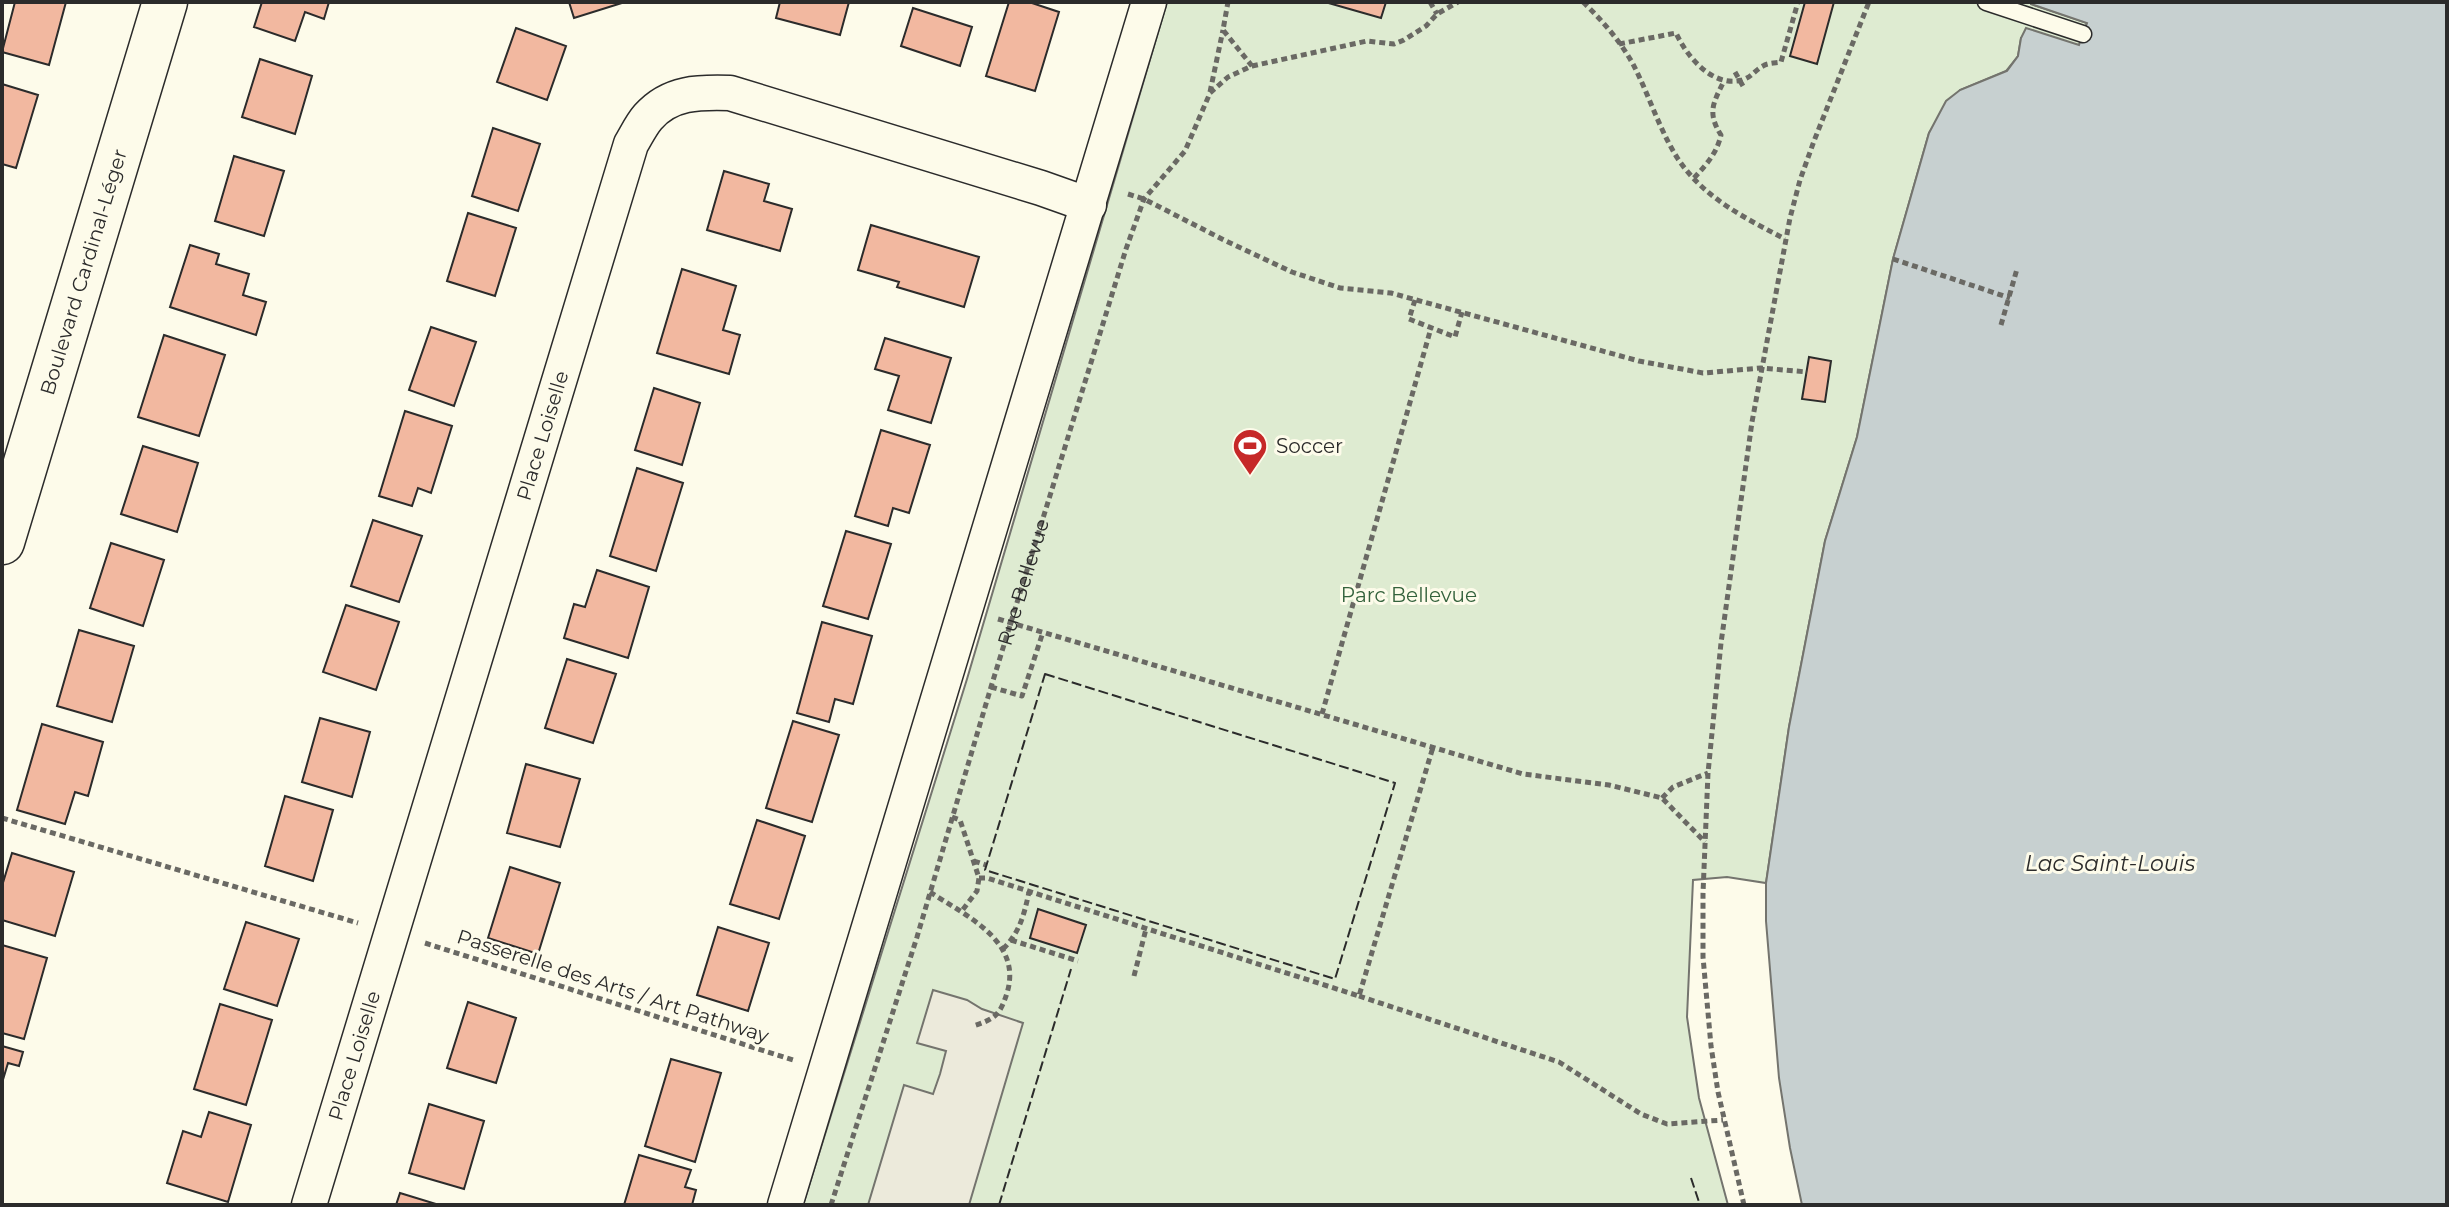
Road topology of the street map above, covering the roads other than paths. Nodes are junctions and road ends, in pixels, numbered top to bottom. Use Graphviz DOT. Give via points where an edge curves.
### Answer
graph roads {
  1 [pos="165,2"];
  2 [pos="1149,2"];
  3 [pos="1986,2"];
  4 [pos="2083,34"];
  5 [pos="1089,205"];
  6 [pos="2,542"];
  7 [pos="309,1205"];
  8 [pos="785,1205"];
  1 -- 6 [label="street, Boulevard Cardinal-Léger"];
  2 -- 5 [label="street"];
  3 -- 4 [label="lane"];
  5 -- 7 [label="street, Place Loiselle" via="730,93 697,92 669,100 648,117 631,144"];
  5 -- 8 [label="street"];
}
